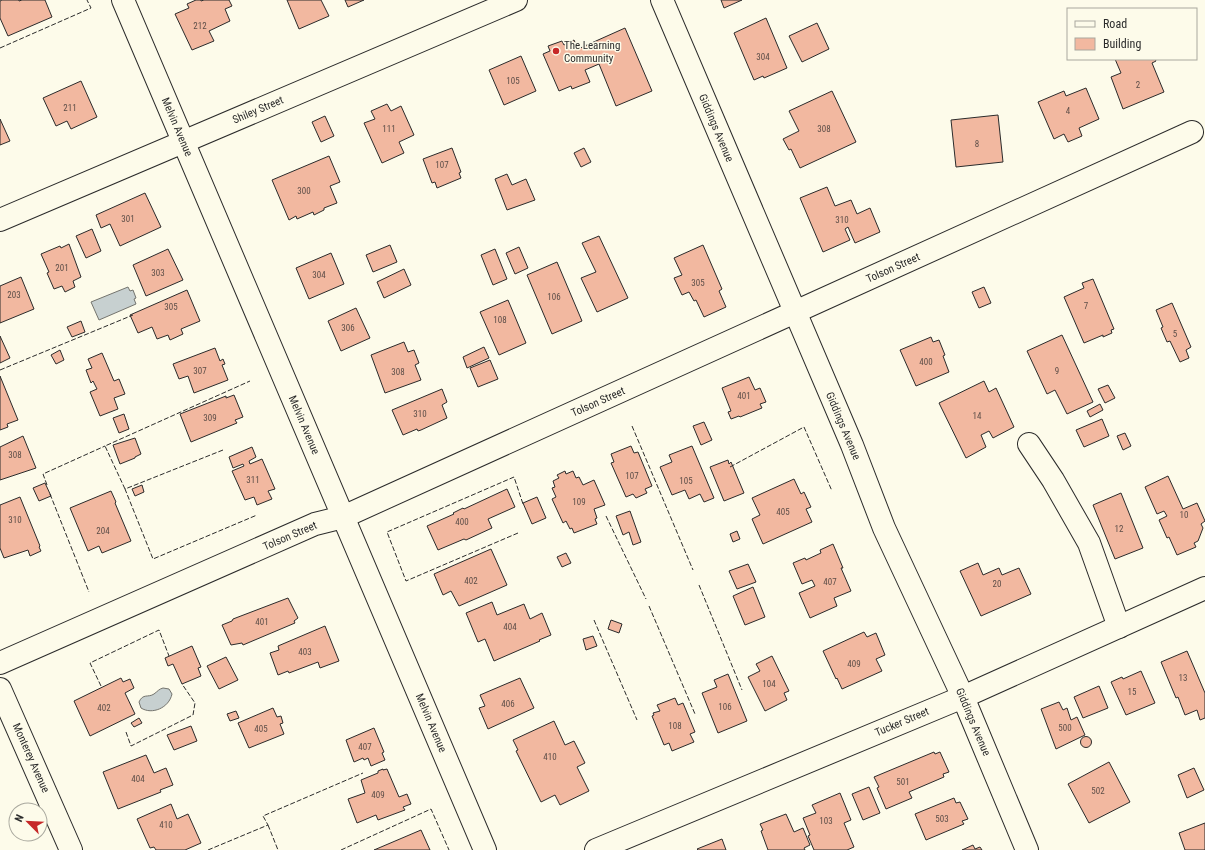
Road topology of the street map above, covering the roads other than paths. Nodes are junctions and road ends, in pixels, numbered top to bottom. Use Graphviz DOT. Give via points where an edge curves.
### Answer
graph roads {
  1 [pos="122,0"];
  2 [pos="516,0"];
  3 [pos="662,0"];
  4 [pos="1192,132"];
  5 [pos="183,142"];
  6 [pos="0,220"];
  7 [pos="795,312"];
  8 [pos="1029,444"];
  9 [pos="343,517"];
  10 [pos="1205,588"];
  11 [pos="1119,627"];
  12 [pos="0,663"];
  13 [pos="0,689"];
  14 [pos="963,697"];
  15 [pos="70,850"];
  16 [pos="486,850"];
  17 [pos="596,850"];
  18 [pos="1027,850"];
  1 -- 5 [label="street, Melvin Avenue"];
  2 -- 5 [label="street, Shiley Street"];
  3 -- 7 [label="street, Giddings Avenue"];
  4 -- 7 [label="street, Tolson Street"];
  5 -- 6 [label="street, Shiley Street"];
  5 -- 9 [label="street, Melvin Avenue"];
  7 -- 9 [label="street, Tolson Street"];
  7 -- 14 [label="street, Giddings Avenue" via="852,444 884,528"];
  8 -- 11 [label="street" via="1053,480 1088,543"];
  9 -- 12 [label="street, Tolson Street" via="315,524"];
  9 -- 16 [label="street, Melvin Avenue"];
  10 -- 11 [label="street, Tucker Street"];
  11 -- 14 [label="street, Tucker Street"];
  13 -- 15 [label="street, Monterey Avenue"];
  14 -- 17 [label="street, Tucker Street"];
  14 -- 18 [label="street, Giddings Avenue"];
}
